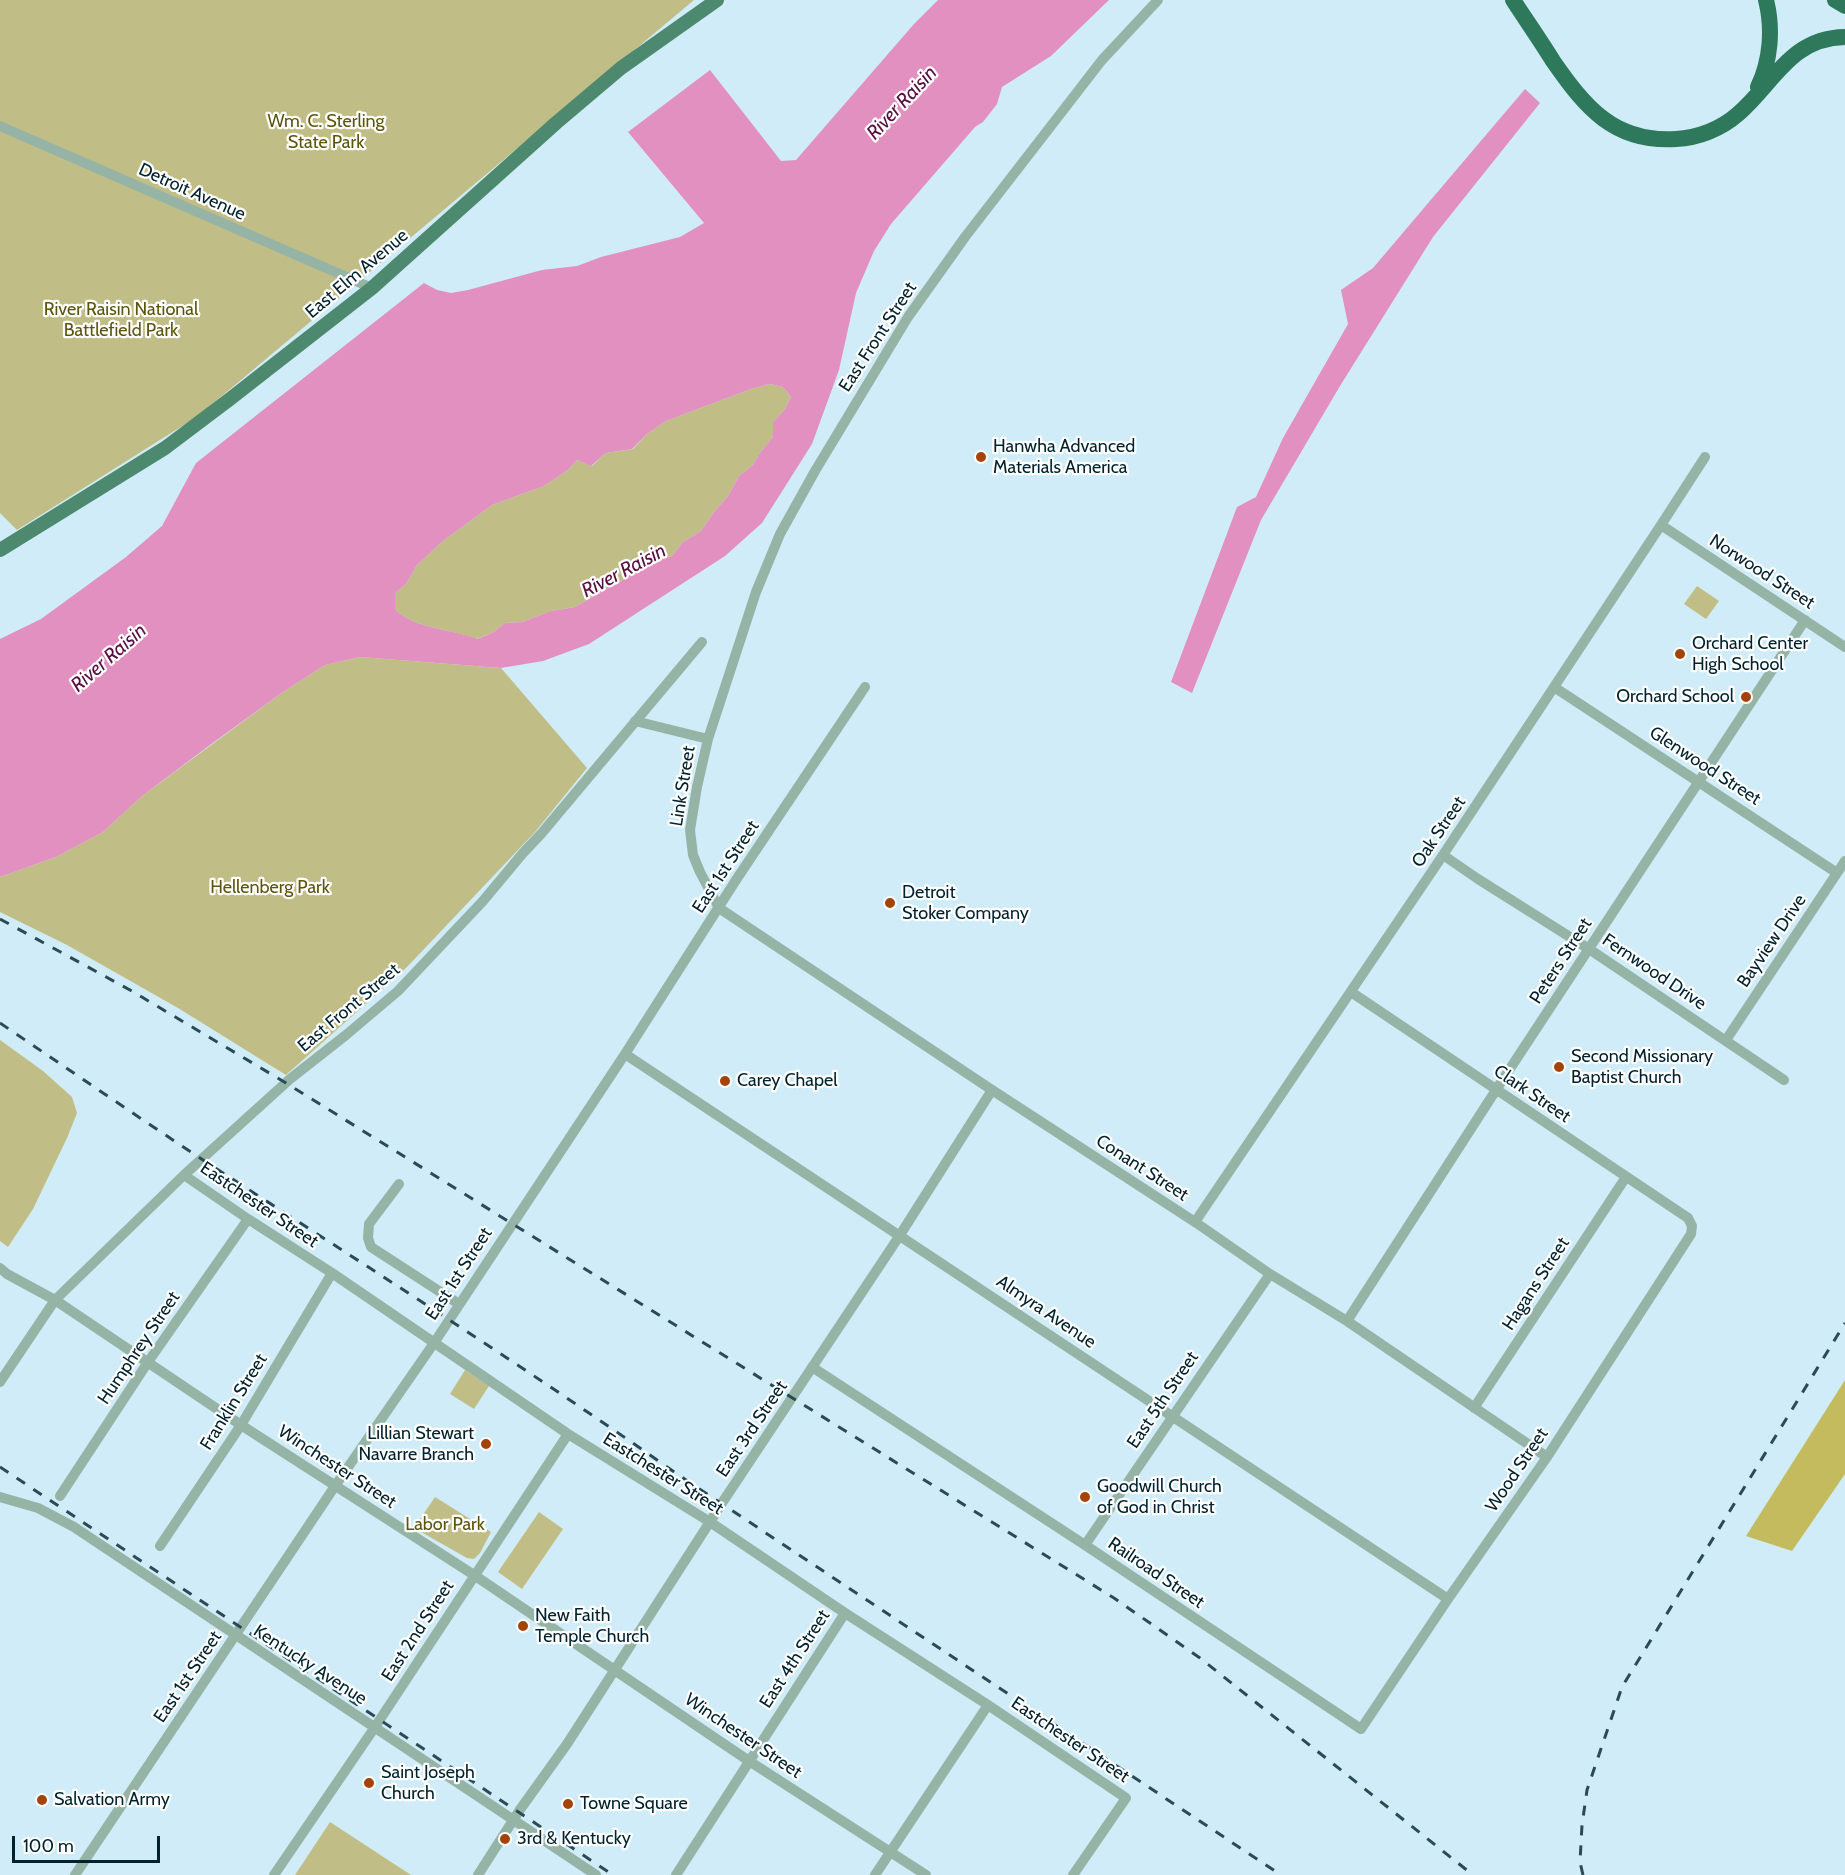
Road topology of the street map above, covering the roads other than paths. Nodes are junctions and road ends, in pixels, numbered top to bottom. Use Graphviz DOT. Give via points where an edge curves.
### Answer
graph roads {
  1 [pos="717,0"];
  2 [pos="1158,0"];
  3 [pos="1513,0"];
  4 [pos="1766,0"];
  5 [pos="1835,0"];
  6 [pos="1845,6"];
  7 [pos="1845,37"];
  8 [pos="1753,97"];
  9 [pos="0,126"];
  10 [pos="372,288"];
  11 [pos="1705,457"];
  12 [pos="1661,525"];
  13 [pos="0,550"];
  14 [pos="1805,620"];
  15 [pos="702,642"];
  16 [pos="1845,647"];
  17 [pos="865,687"];
  18 [pos="1554,687"];
  19 [pos="636,721"];
  20 [pos="708,739"];
  21 [pos="1698,781"];
  22 [pos="1443,855"];
  23 [pos="1845,861"];
  24 [pos="1837,873"];
  25 [pos="719,908"];
  26 [pos="1589,949"];
  27 [pos="1351,992"];
  28 [pos="1726,1040"];
  29 [pos="625,1054"];
  30 [pos="1784,1080"];
  31 [pos="992,1090"];
  32 [pos="1496,1090"];
  33 [pos="184,1175"];
  34 [pos="1626,1178"];
  35 [pos="399,1184"];
  36 [pos="248,1219"];
  37 [pos="1195,1222"];
  38 [pos="1692,1226"];
  39 [pos="900,1235"];
  40 [pos="0,1268"];
  41 [pos="332,1273"];
  42 [pos="1270,1274"];
  43 [pos="55,1300"];
  44 [pos="459,1304"];
  45 [pos="1347,1321"];
  46 [pos="434,1343"];
  47 [pos="148,1362"];
  48 [pos="812,1367"];
  49 [pos="0,1382"];
  50 [pos="1474,1408"];
  51 [pos="1172,1416"];
  52 [pos="241,1425"];
  53 [pos="568,1434"];
  54 [pos="1547,1457"];
  55 [pos="335,1486"];
  56 [pos="60,1496"];
  57 [pos="0,1497"];
  58 [pos="710,1522"];
  59 [pos="1085,1545"];
  60 [pos="160,1546"];
  61 [pos="474,1575"];
  62 [pos="1448,1599"];
  63 [pos="844,1613"];
  64 [pos="236,1636"];
  65 [pos="615,1669"];
  66 [pos="988,1706"];
  67 [pos="375,1727"];
  68 [pos="1361,1729"];
  69 [pos="749,1761"];
  70 [pos="514,1819"];
  71 [pos="891,1852"];
  72 [pos="75,1875"];
  73 [pos="273,1875"];
  74 [pos="478,1875"];
  75 [pos="596,1875"];
  76 [pos="676,1875"];
  77 [pos="875,1875"];
  78 [pos="926,1875"];
  79 [pos="1073,1875"];
  1 -- 10 [label="main road, East Elm Avenue" via="597,88"];
  2 -- 20 [label="street, East Front Street" via="1102,60 965,237 908,317 857,400 780,534 756,592"];
  3 -- 8 [label="highway" via="1573,90 1614,128 1664,140 1692,138 1716,129 1738,114"];
  4 -- 8 [label="highway" via="1770,16 1769,51 1763,78"];
  5 -- 6 [label="highway"];
  7 -- 8 [label="highway" via="1832,37 1801,50"];
  9 -- 10 [label="street, Detroit Avenue"];
  10 -- 13 [label="main road, East Elm Avenue" via="165,448"];
  11 -- 12 [label="street, Oak Street"];
  12 -- 14 [label="street, Norwood Street"];
  12 -- 18 [label="street, Oak Street"];
  14 -- 16 [label="street, Norwood Street"];
  14 -- 21 [label="street, Peters Street"];
  15 -- 19 [label="street, East Front Street"];
  17 -- 25 [label="street, East 1st Street"];
  18 -- 21 [label="street, Glenwood Street"];
  18 -- 22 [label="street, Oak Street"];
  19 -- 20 [label="street, Link Street"];
  19 -- 33 [label="street, East Front Street" via="483,901 398,991 290,1079"];
  20 -- 25 [label="street, Link Street" via="690,830 693,855"];
  21 -- 24 [label="street, Glenwood Street"];
  21 -- 26 [label="street, Peters Street"];
  22 -- 26 [label="street, Fernwood Drive"];
  22 -- 27 [label="street, Oak Street"];
  23 -- 24 [label="street, Bayview Drive"];
  24 -- 28 [label="street, Bayview Drive"];
  25 -- 29 [label="street, East 1st Street"];
  25 -- 31 [label="street, Conant Street"];
  26 -- 28 [label="street, Fernwood Drive"];
  26 -- 32 [label="street, Peters Street"];
  27 -- 32 [label="street, Clark Street"];
  27 -- 37 [label="street, Oak Street"];
  28 -- 30 [label="street, Fernwood Drive"];
  29 -- 39 [label="street, Almyra Avenue"];
  29 -- 44 [label="street, East 1st Street"];
  31 -- 37 [label="street, Conant Street"];
  31 -- 39 [label="street, East 3rd Street"];
  32 -- 34 [label="street, Clark Street"];
  32 -- 45 [label="street, Peters Street"];
  33 -- 36 [label="street, Eastchester Street"];
  33 -- 43 [label="street, East Front Street"];
  34 -- 38 [label="street, Clark Street" via="1688,1218"];
  34 -- 50 [label="street, Hagans Street"];
  35 -- 44 [label="street" via="369,1224 371,1246"];
  36 -- 41 [label="street, Eastchester Street"];
  36 -- 47 [label="street, Humphrey Street"];
  37 -- 42 [label="street, Conant Street"];
  38 -- 54 [label="street, Wood Street" via="1691,1234"];
  39 -- 48 [label="street, East 3rd Street"];
  39 -- 51 [label="street, Almyra Avenue"];
  40 -- 43 [label="street, Winchester Street"];
  41 -- 46 [label="street, Eastchester Street"];
  41 -- 52 [label="street, Franklin Street"];
  42 -- 45 [label="street, Conant Street"];
  42 -- 51 [label="street, East 5th Street"];
  43 -- 47 [label="street, Winchester Street"];
  43 -- 49 [label="street, East Front Street"];
  44 -- 46 [label="street, East 1st Street"];
  45 -- 50 [label="street, Conant Street"];
  46 -- 53 [label="street, Eastchester Street"];
  46 -- 55 [label="street, East 1st Street"];
  47 -- 52 [label="street, Winchester Street"];
  47 -- 56 [label="street, Humphrey Street"];
  48 -- 58 [label="street, East 3rd Street"];
  48 -- 59 [label="street, Railroad Street"];
  50 -- 54 [label="street, Conant Street"];
  51 -- 59 [label="street, East 5th Street"];
  51 -- 62 [label="street, Almyra Avenue"];
  52 -- 55 [label="street, Winchester Street"];
  52 -- 60 [label="street, Franklin Street"];
  53 -- 58 [label="street, Eastchester Street"];
  53 -- 61 [label="street, East 2nd Street"];
  54 -- 62 [label="street, Wood Street"];
  55 -- 61 [label="street, Winchester Street"];
  55 -- 64 [label="street, East 1st Street"];
  57 -- 64 [label="street, Kentucky Avenue" via="38,1508 74,1527"];
  58 -- 63 [label="street, Eastchester Street"];
  58 -- 65 [label="street, East 3rd Street"];
  59 -- 68 [label="street, Railroad Street"];
  61 -- 65 [label="street, Winchester Street"];
  61 -- 67 [label="street, East 2nd Street"];
  62 -- 68 [label="street, Wood Street"];
  63 -- 66 [label="street, Eastchester Street"];
  63 -- 69 [label="street, East 4th Street"];
  64 -- 67 [label="street, Kentucky Avenue"];
  64 -- 72 [label="street, East 1st Street"];
  65 -- 69 [label="street, Winchester Street"];
  65 -- 70 [label="street, East 3rd Street"];
  66 -- 71 [label="street"];
  66 -- 79 [label="street, Eastchester Street" via="1126,1798"];
  67 -- 70 [label="street, Kentucky Avenue"];
  67 -- 73 [label="street, East 2nd Street"];
  69 -- 71 [label="street, Winchester Street"];
  69 -- 76 [label="street, East 4th Street"];
  70 -- 74 [label="street, East 3rd Street"];
  70 -- 75 [label="street, Kentucky Avenue"];
  71 -- 77 [label="street"];
  71 -- 78 [label="street, Winchester Street"];
}
